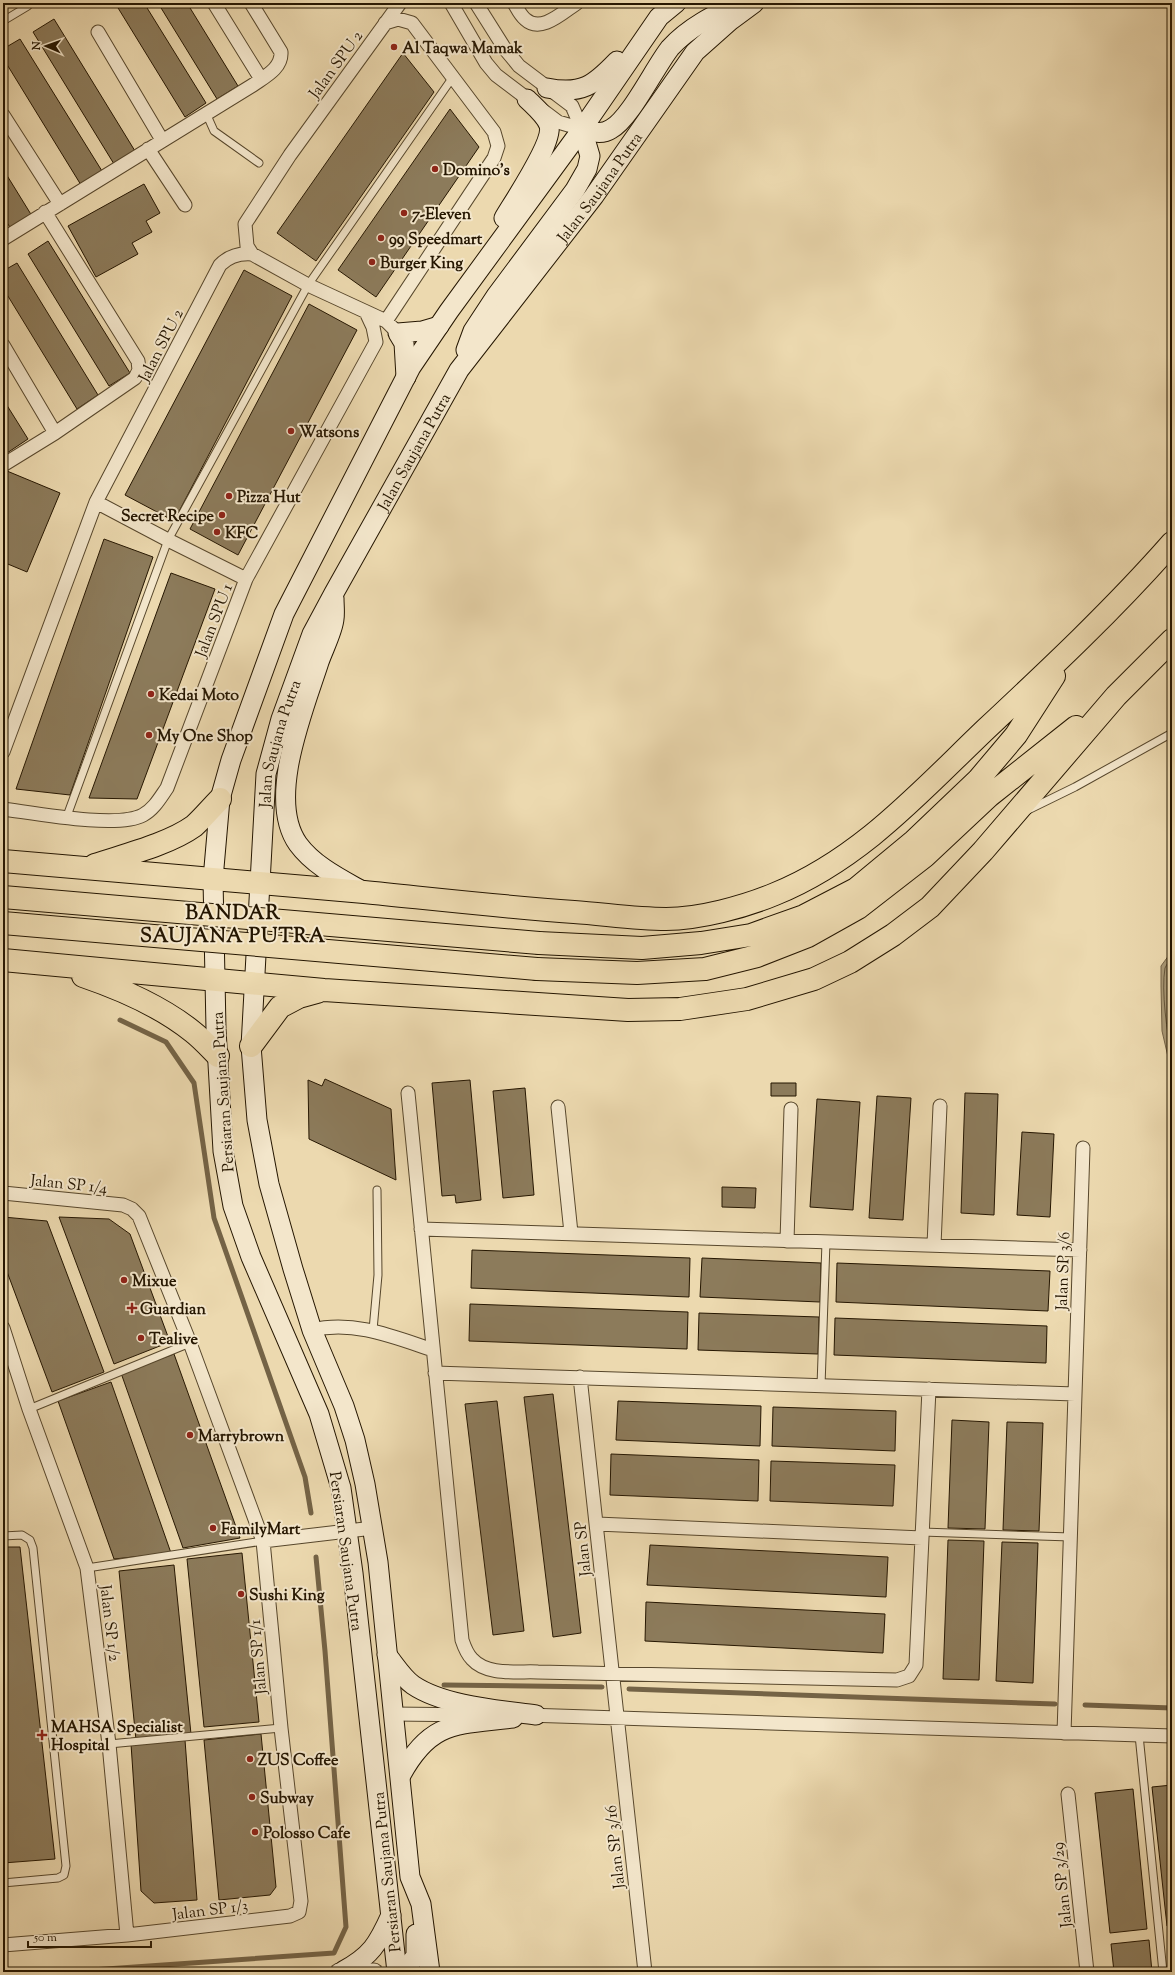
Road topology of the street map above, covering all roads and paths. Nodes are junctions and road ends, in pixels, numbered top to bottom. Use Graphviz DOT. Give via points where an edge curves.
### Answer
graph roads {
  1 [pos="214,3"];
  2 [pos="251,3"];
  3 [pos="400,3"];
  4 [pos="451,3"];
  5 [pos="476,3"];
  6 [pos="514,3"];
  7 [pos="577,3"];
  8 [pos="676,3"];
  9 [pos="739,3"];
  10 [pos="754,3"];
  11 [pos="28,6"];
  12 [pos="3,21"];
  13 [pos="385,23"];
  14 [pos="652,26"];
  15 [pos="98,32"];
  16 [pos="453,77"];
  17 [pos="262,79"];
  18 [pos="547,88"];
  19 [pos="527,99"];
  20 [pos="206,113"];
  21 [pos="3,115"];
  22 [pos="582,129"];
  23 [pos="162,140"];
  24 [pos="148,148"];
  25 [pos="259,163"];
  26 [pos="60,204"];
  27 [pos="185,205"];
  28 [pos="45,212"];
  29 [pos="3,239"];
  30 [pos="252,254"];
  31 [pos="308,285"];
  32 [pos="366,312"];
  33 [pos="444,318"];
  34 [pos="394,328"];
  35 [pos="376,342"];
  36 [pos="3,345"];
  37 [pos="459,370"];
  38 [pos="406,377"];
  39 [pos="55,433"];
  40 [pos="3,465"];
  41 [pos="96,502"];
  42 [pos="168,540"];
  43 [pos="1172,543"];
  44 [pos="246,579"];
  45 [pos="334,593"];
  46 [pos="1172,640"];
  47 [pos="1074,646"];
  48 [pos="1116,696"];
  49 [pos="1172,733"];
  50 [pos="3,752"];
  51 [pos="220,799"];
  52 [pos="3,809"];
  53 [pos="67,816"];
  54 [pos="1009,820"];
  55 [pos="3,861"];
  56 [pos="84,868"];
  57 [pos="213,879"];
  58 [pos="261,884"];
  59 [pos="364,892"];
  60 [pos="3,897"];
  61 [pos="3,923"];
  62 [pos="3,960"];
  63 [pos="46,964"];
  64 [pos="215,980"];
  65 [pos="255,984"];
  66 [pos="324,990"];
  67 [pos="252,1046"];
  68 [pos="218,1056"];
  69 [pos="408,1093"];
  70 [pos="940,1106"];
  71 [pos="558,1107"];
  72 [pos="791,1108"];
  73 [pos="1083,1148"];
  74 [pos="377,1190"];
  75 [pos="3,1193"];
  76 [pos="132,1209"];
  77 [pos="421,1229"];
  78 [pos="572,1233"];
  79 [pos="787,1241"];
  80 [pos="826,1242"];
  81 [pos="934,1245"];
  82 [pos="1080,1250"];
  83 [pos="3,1328"];
  84 [pos="312,1330"];
  85 [pos="373,1330"];
  86 [pos="190,1343"];
  87 [pos="433,1350"];
  88 [pos="435,1373"];
  89 [pos="580,1377"];
  90 [pos="821,1386"];
  91 [pos="929,1389"];
  92 [pos="1075,1394"];
  93 [pos="29,1409"];
  94 [pos="596,1524"];
  95 [pos="373,1528"];
  96 [pos="348,1531"];
  97 [pos="922,1535"];
  98 [pos="3,1536"];
  99 [pos="1070,1537"];
  100 [pos="263,1541"];
  101 [pos="87,1568"];
  102 [pos="387,1655"];
  103 [pos="613,1674"];
  104 [pos="394,1714"];
  105 [pos="536,1716"];
  106 [pos="618,1718"];
  107 [pos="281,1728"];
  108 [pos="1064,1733"];
  109 [pos="1139,1735"];
  110 [pos="1172,1736"];
  111 [pos="109,1744"];
  112 [pos="401,1775"];
  113 [pos="1068,1794"];
  114 [pos="410,1877"];
  115 [pos="3,1883"];
  116 [pos="299,1912"];
  117 [pos="390,1915"];
  118 [pos="127,1935"];
  119 [pos="3,1945"];
  120 [pos="336,1972"];
  121 [pos="343,1972"];
  122 [pos="374,1972"];
  123 [pos="397,1972"];
  124 [pos="404,1972"];
  125 [pos="430,1972"];
  126 [pos="645,1972"];
  127 [pos="1087,1972"];
  128 [pos="1163,1972"];
  1 -- 17 [label="street"];
  2 -- 17 [label="street" via="281,52 279,66"];
  3 -- 13 [label="street, Jalan SPU 2"];
  4 -- 19 [label="street" via="486,63 496,75"];
  5 -- 18 [label="street" via="519,66"];
  6 -- 7 [label="street" via="524,19 534,24 546,24"];
  8 -- 14 [label="main road"];
  9 -- 22 [label="main road" via="706,19 670,48 622,119 612,129 601,132"];
  10 -- 37 [label="main road, Jalan Saujana Putra" via="695,52 594,196"];
  11 -- 12 [label="lane"];
  13 -- 16 [label="street" via="398,19 412,23"];
  13 -- 30 [label="street, Jalan SPU 2" via="290,155 245,224 247,246"];
  14 -- 18 [label="main road" via="598,81 582,89 563,91"];
  14 -- 22 [label="main road"];
  15 -- 23 [label="street"];
  16 -- 31 [label="lane"];
  16 -- 34 [label="street" via="494,132 498,146 494,158"];
  17 -- 20 [label="street"];
  18 -- 22 [label="street" via="572,106"];
  19 -- 22 [label="street" via="558,122"];
  19 -- 33 [label="main road" via="543,116 548,125 549,135 543,150"];
  20 -- 23 [label="street"];
  20 -- 25 [label="lane" via="214,131"];
  21 -- 26 [label="street"];
  22 -- 33 [label="main road"];
  22 -- 37 [label="main road" via="590,156 587,169 575,190 473,331"];
  23 -- 24 [label="street"];
  24 -- 26 [label="street"];
  24 -- 27 [label="street"];
  26 -- 28 [label="street"];
  28 -- 29 [label="street"];
  28 -- 39 [label="street, Jalan SPU 2" via="138,361 140,370 135,378"];
  30 -- 31 [label="street"];
  30 -- 41 [label="street, Jalan SPU 2" via="233,256 220,265"];
  31 -- 32 [label="street"];
  31 -- 42 [label="lane"];
  32 -- 34 [label="street"];
  32 -- 35 [label="street"];
  33 -- 34 [label="main road" via="422,331"];
  33 -- 38 [label="main road"];
  34 -- 35 [label="street"];
  34 -- 38 [label="main road" via="404,343"];
  35 -- 44 [label="street, Jalan SPU 1"];
  36 -- 39 [label="street"];
  37 -- 45 [label="main road, Jalan Saujana Putra"];
  38 -- 51 [label="main road" via="284,614 231,760"];
  39 -- 40 [label="street, Jalan SPU 2"];
  41 -- 42 [label="street"];
  41 -- 50 [label="street, Jalan SPU 2"];
  42 -- 44 [label="street"];
  42 -- 53 [label="lane"];
  43 -- 47 [label="highway" via="1135,585"];
  44 -- 53 [label="street, Jalan SPU 1" via="167,788 155,806 143,815 128,821"];
  45 -- 58 [label="main road, Jalan Saujana Putra" via="312,634 281,719 266,774"];
  45 -- 59 [label="main road" via="334,620 288,761 285,792 288,820 297,843 324,868"];
  46 -- 48 [label="highway"];
  47 -- 59 [label="highway" via="917,797 867,840 835,864 773,895 729,910 668,919 504,907"];
  47 -- 60 [label="highway, bridge" via="1016,735 978,780 914,841 856,889 804,916 751,935 701,943 642,948 538,943"];
  48 -- 54 [label="highway"];
  48 -- 61 [label="highway, bridge" via="989,796 925,856 858,908 808,936 757,956 705,970 636,973 536,968"];
  49 -- 54 [label="lane"];
  51 -- 56 [label="highway" via="194,826 143,849"];
  51 -- 57 [label="main road"];
  52 -- 53 [label="street, Jalan SPU 1"];
  54 -- 66 [label="highway" via="930,907 894,936 850,962 814,979 747,999 680,1009 628,1010"];
  55 -- 56 [label="highway"];
  56 -- 57 [label="highway"];
  57 -- 58 [label="highway"];
  57 -- 64 [label="main road"];
  58 -- 59 [label="highway"];
  58 -- 65 [label="main road, Jalan Saujana Putra"];
  62 -- 63 [label="highway"];
  63 -- 64 [label="highway"];
  63 -- 68 [label="highway" via="114,987 173,1018 194,1033"];
  64 -- 65 [label="highway"];
  64 -- 68 [label="main road, Persiaran Saujana Putra"];
  65 -- 66 [label="highway"];
  65 -- 67 [label="main road, Persiaran Saujana Putra"];
  66 -- 67 [label="highway" via="299,997 280,1007"];
  67 -- 84 [label="main road, Persiaran Saujana Putra" via="257,1120 269,1184"];
  68 -- 96 [label="main road, Persiaran Saujana Putra" via="223,1151 233,1206 251,1257 319,1414 341,1488"];
  69 -- 77 [label="street"];
  70 -- 81 [label="street"];
  71 -- 78 [label="street"];
  72 -- 79 [label="street"];
  73 -- 82 [label="street, Jalan SP 3/6"];
  74 -- 85 [label="lane" via="378,1275"];
  75 -- 76 [label="street, Jalan SP 1/4" via="123,1205"];
  76 -- 86 [label="street, Jalan SP 1/1" via="139,1216"];
  77 -- 78 [label="street"];
  77 -- 87 [label="street"];
  78 -- 79 [label="street"];
  79 -- 80 [label="street"];
  80 -- 81 [label="street"];
  80 -- 90 [label="lane"];
  81 -- 82 [label="street"];
  82 -- 92 [label="street, Jalan SP 3/6"];
  83 -- 93 [label="street, Jalan SP 1/2"];
  84 -- 85 [label="street" via="325,1327"];
  84 -- 95 [label="main road, Persiaran Saujana Putra" via="344,1406 355,1440"];
  85 -- 87 [label="street"];
  86 -- 93 [label="lane"];
  86 -- 100 [label="street, Jalan SP 1/1"];
  87 -- 88 [label="street"];
  88 -- 89 [label="street"];
  88 -- 103 [label="street" via="462,1640 466,1650 482,1667 497,1670"];
  89 -- 90 [label="street"];
  89 -- 94 [label="street, Jalan SP"];
  90 -- 91 [label="street"];
  91 -- 92 [label="street"];
  91 -- 97 [label="street"];
  92 -- 99 [label="street, Jalan SP 3/6"];
  93 -- 101 [label="street, Jalan SP 1/2"];
  94 -- 97 [label="street"];
  94 -- 103 [label="street, Jalan SP"];
  95 -- 96 [label="street"];
  95 -- 102 [label="main road, Persiaran Saujana Putra"];
  96 -- 100 [label="street"];
  96 -- 117 [label="main road, Persiaran Saujana Putra"];
  97 -- 99 [label="lane"];
  97 -- 103 [label="street" via="916,1665 909,1676 898,1680"];
  98 -- 115 [label="lane" via="22,1535 30,1540 33,1548 66,1866 64,1874 58,1878"];
  99 -- 108 [label="street, Jalan SP 3/6"];
  100 -- 101 [label="lane"];
  100 -- 107 [label="street, Jalan SP 1/1"];
  101 -- 111 [label="street, Jalan SP 1/2"];
  102 -- 104 [label="main road, Persiaran Saujana Putra"];
  102 -- 105 [label="main road" via="412,1684 425,1692 463,1704"];
  103 -- 106 [label="street, Jalan SP"];
  104 -- 105 [label="street"];
  104 -- 112 [label="main road, Persiaran Saujana Putra"];
  105 -- 106 [label="street"];
  105 -- 112 [label="main road" via="447,1728 433,1734 420,1746"];
  106 -- 108 [label="street"];
  106 -- 126 [label="street, Jalan SP 3/16"];
  107 -- 111 [label="lane"];
  107 -- 116 [label="street, Jalan SP 1/1" via="301,1901"];
  108 -- 109 [label="street"];
  109 -- 110 [label="street"];
  109 -- 128 [label="lane"];
  111 -- 118 [label="street, Jalan SP 1/2"];
  112 -- 114 [label="main road, Persiaran Saujana Putra"];
  113 -- 127 [label="street, Jalan SP 3/29"];
  114 -- 124 [label="main road" via="417,1946 416,1956"];
  114 -- 125 [label="main road, Persiaran Saujana Putra" via="421,1904"];
  116 -- 118 [label="street, Jalan SP 1/3" via="290,1916"];
  117 -- 121 [label="main road" via="376,1946 368,1955"];
  117 -- 123 [label="main road, Persiaran Saujana Putra"];
  118 -- 119 [label="street, Jalan SP 1/3"];
  120 -- 121 [label="street"];
  121 -- 122 [label="street"];
}
